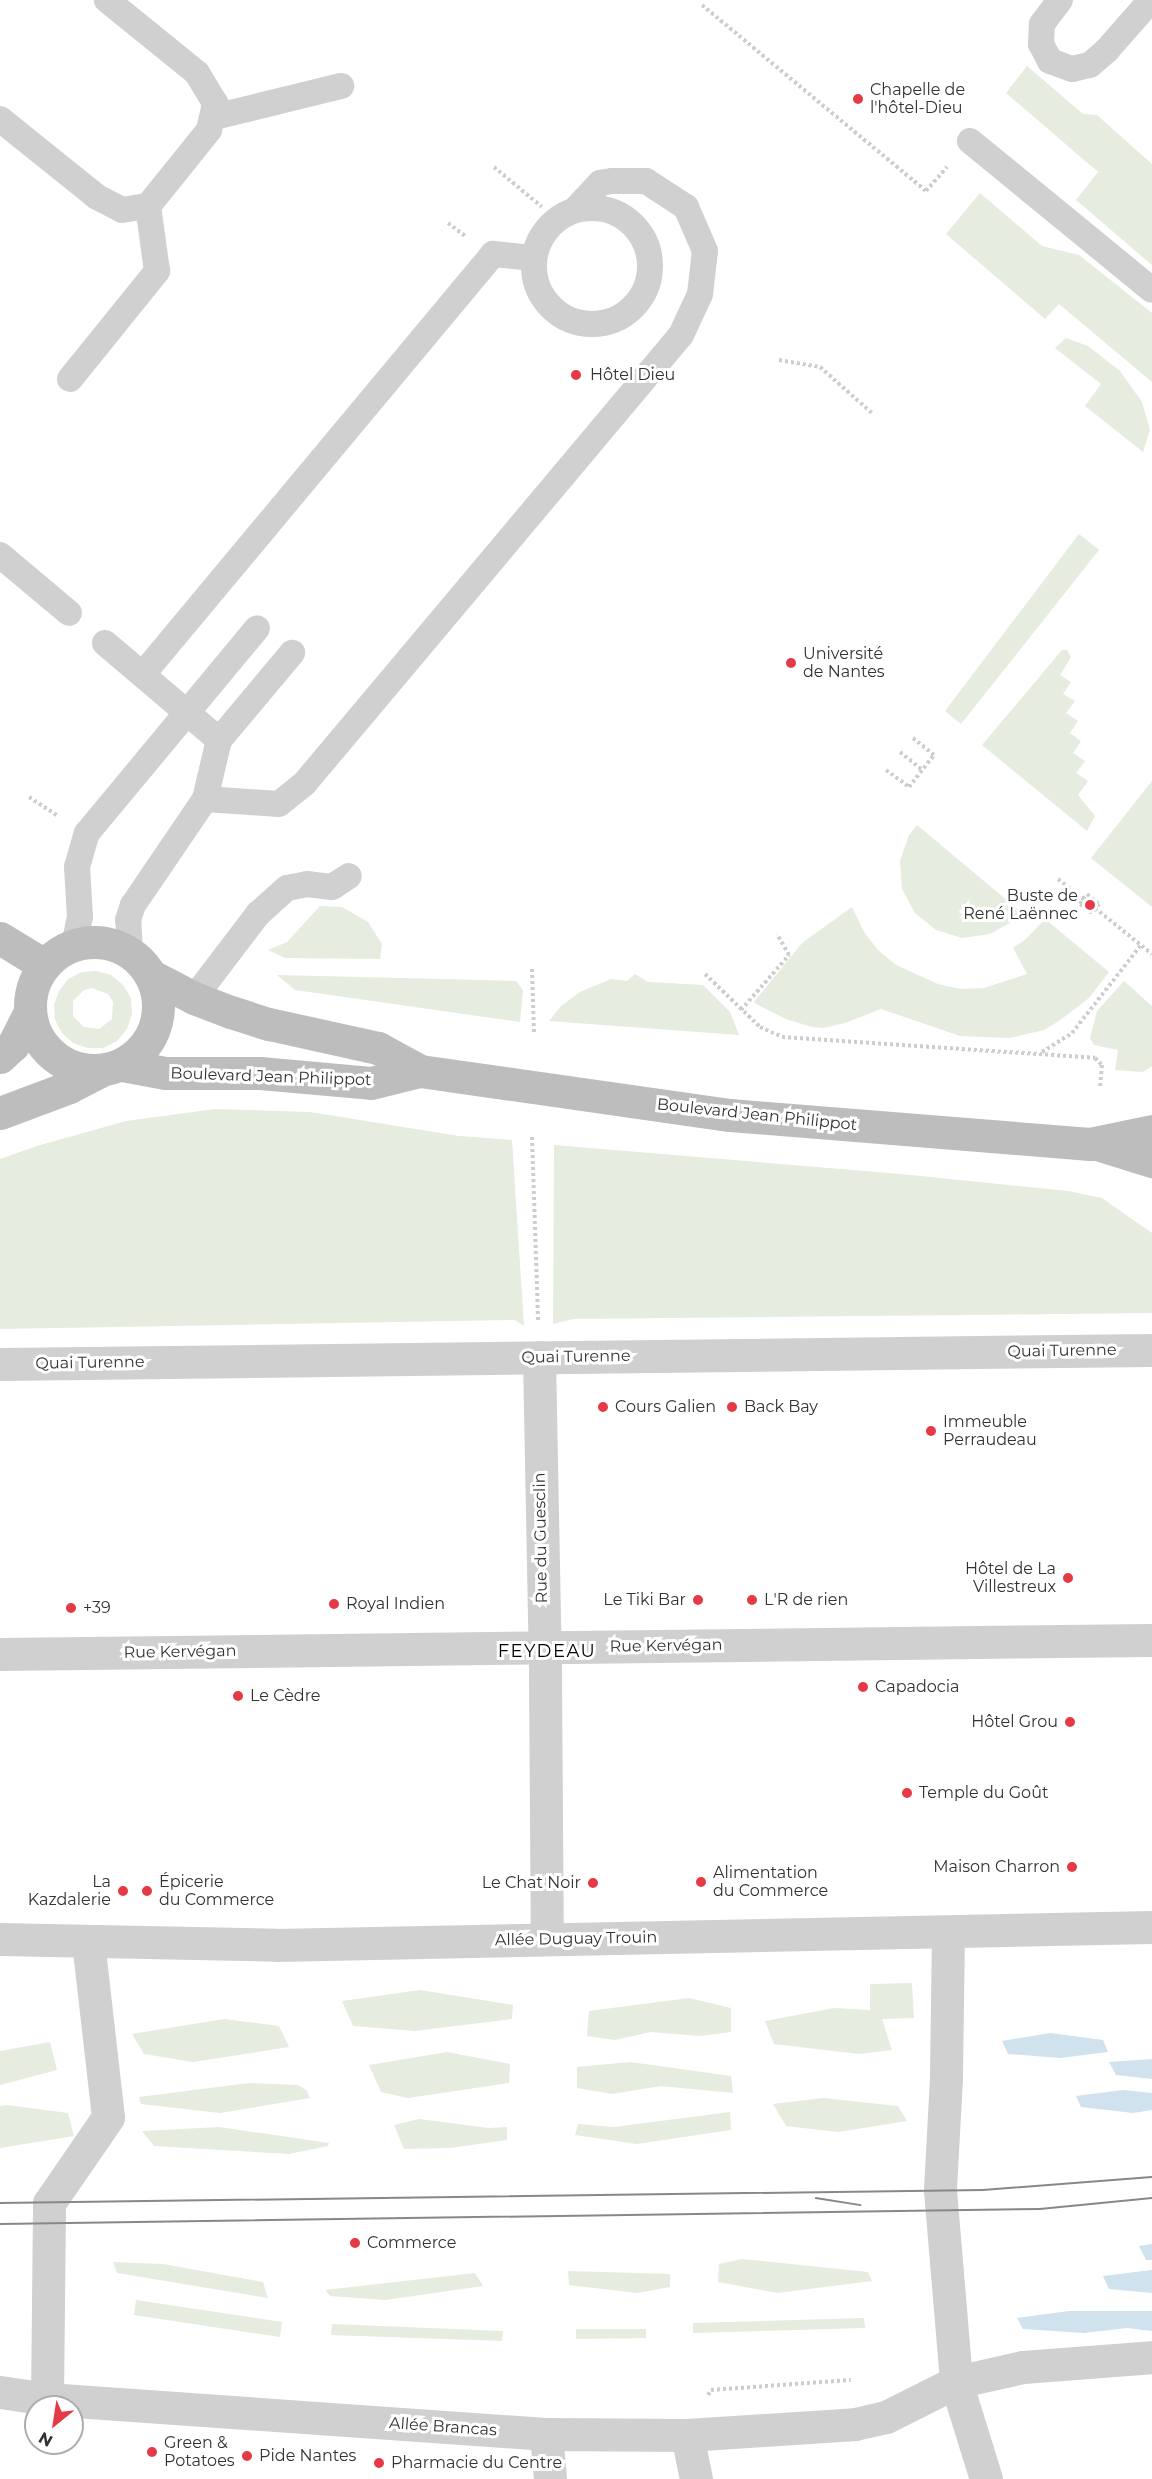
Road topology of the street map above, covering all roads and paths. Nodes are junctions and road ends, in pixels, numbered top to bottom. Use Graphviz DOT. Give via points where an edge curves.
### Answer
graph roads {
  1 [pos="107,0"];
  2 [pos="1060,0"];
  3 [pos="1151,0"];
  4 [pos="702,5"];
  5 [pos="341,86"];
  6 [pos="214,117"];
  7 [pos="0,119"];
  8 [pos="970,141"];
  9 [pos="494,166"];
  10 [pos="148,206"];
  11 [pos="566,215"];
  12 [pos="534,258"];
  13 [pos="1152,290"];
  14 [pos="779,360"];
  15 [pos="70,379"];
  16 [pos="872,413"];
  17 [pos="0,555"];
  18 [pos="69,613"];
  19 [pos="257,628"];
  20 [pos="105,643"];
  21 [pos="291,653"];
  22 [pos="143,674"];
  23 [pos="187,712"];
  24 [pos="912,737"];
  25 [pos="219,740"];
  26 [pos="900,752"];
  27 [pos="885,770"];
  28 [pos="922,770"];
  29 [pos="205,799"];
  30 [pos="349,876"];
  31 [pos="1058,879"];
  32 [pos="1084,899"];
  33 [pos="1095,908"];
  34 [pos="777,934"];
  35 [pos="0,938"];
  36 [pos="74,945"];
  37 [pos="1141,945"];
  38 [pos="1152,954"];
  39 [pos="140,964"];
  40 [pos="44,965"];
  41 [pos="532,969"];
  42 [pos="705,974"];
  43 [pos="194,998"];
  44 [pos="741,1010"];
  45 [pos="30,1012"];
  46 [pos="534,1033"];
  47 [pos="1038,1053"];
  48 [pos="0,1057"];
  49 [pos="111,1068"];
  50 [pos="420,1071"];
  51 [pos="1100,1087"];
  52 [pos="0,1113"];
  53 [pos="1152,1131"];
  54 [pos="532,1137"];
  55 [pos="1095,1144"];
  56 [pos="1152,1161"];
  57 [pos="1152,1350"];
  58 [pos="539,1357"];
  59 [pos="0,1364"];
  60 [pos="1152,1640"];
  61 [pos="544,1648"];
  62 [pos="0,1654"];
  63 [pos="1152,1927"];
  64 [pos="948,1932"];
  65 [pos="0,1939"];
  66 [pos="547,1939"];
  67 [pos="88,1942"];
  68 [pos="1152,2358"];
  69 [pos="851,2380"];
  70 [pos="956,2382"];
  71 [pos="711,2390"];
  72 [pos="0,2392"];
  73 [pos="47,2395"];
  74 [pos="24,2396"];
  75 [pos="84,2402"];
  76 [pos="546,2434"];
  77 [pos="687,2435"];
  78 [pos="550,2479"];
  79 [pos="696,2479"];
  80 [pos="986,2479"];
  1 -- 6 [label="lane" via="196,73 215,103"];
  2 -- 3 [label="lane" via="1042,24 1041,44 1050,61 1072,69 1090,65"];
  4 -- 8 [label="path" via="926,191"];
  5 -- 6 [label="lane"];
  6 -- 10 [label="lane" via="209,130"];
  7 -- 10 [label="lane" via="97,197 122,210"];
  8 -- 13 [label="lane"];
  9 -- 11 [label="path"];
  10 -- 15 [label="lane" via="157,272"];
  11 -- 12 [label="lane" via="543,234"];
  11 -- 12 [label="lane" via="598,207 618,213 639,231 649,249 650,278 643,296 627,313 609,322 577,322 559,314 543,297"];
  11 -- 29 [label="lane" via="600,183 612,181 646,181 686,207 705,251 700,294 681,335 304,784 279,804"];
  12 -- 22 [label="lane" via="493,254"];
  14 -- 16 [label="path" via="820,368"];
  17 -- 18 [label="lane"];
  19 -- 23 [label="lane"];
  20 -- 22 [label="lane"];
  21 -- 25 [label="lane"];
  22 -- 23 [label="lane"];
  23 -- 25 [label="lane"];
  23 -- 36 [label="lane" via="87,833 77,867 80,917"];
  24 -- 28 [label="path" via="934,755"];
  25 -- 29 [label="lane"];
  26 -- 28 [label="path"];
  27 -- 28 [label="path" via="909,788"];
  29 -- 39 [label="lane" via="133,906 128,920"];
  30 -- 43 [label="lane" via="332,887 307,884 287,888 258,914"];
  31 -- 32 [label="path"];
  32 -- 33 [label="path" via="1087,894 1099,904"];
  32 -- 33 [label="path" via="1080,904 1092,913"];
  33 -- 37 [label="path"];
  34 -- 44 [label="path" via="789,955"];
  35 -- 40 [label="main road"];
  36 -- 39 [label="main road" via="103,942"];
  36 -- 40 [label="main road"];
  37 -- 38 [label="path"];
  37 -- 47 [label="path" via="1072,1033"];
  39 -- 43 [label="main road, Boulevard Jean Philippot"];
  39 -- 49 [label="main road" via="158,1003 155,1026 140,1052"];
  40 -- 45 [label="main road" via="33,983"];
  41 -- 46 [label="path"];
  42 -- 44 [label="path"];
  43 -- 50 [label="main road, Boulevard Jean Philippot" via="269,1024 378,1048"];
  44 -- 47 [label="path" via="760,1027 782,1037"];
  45 -- 48 [label="main road" via="14,1045"];
  45 -- 49 [label="main road" via="39,1041 55,1058 76,1069"];
  47 -- 51 [label="path" via="1095,1058 1102,1065"];
  49 -- 50 [label="main road, Boulevard Jean Philippot" via="165,1073 260,1073 371,1083"];
  49 -- 52 [label="main road"];
  50 -- 55 [label="main road, Boulevard Jean Philippot" via="730,1115"];
  53 -- 55 [label="main road, Boulevard Jean Philippot"];
  54 -- 58 [label="path"];
  55 -- 56 [label="main road, Boulevard Jean Philippot"];
  57 -- 58 [label="street, Quai Turenne"];
  58 -- 59 [label="street, Quai Turenne"];
  58 -- 61 [label="street, Rue du Guesclin"];
  60 -- 61 [label="street, Rue Kervégan"];
  61 -- 62 [label="street, Rue Kervégan"];
  61 -- 66 [label="street, Rue du Guesclin"];
  63 -- 64 [label="street, Allée Duguay Trouin"];
  64 -- 66 [label="street, Allée Duguay Trouin"];
  64 -- 70 [label="street" via="946,2078 939,2190"];
  65 -- 67 [label="street, Allée Duguay Trouin"];
  66 -- 67 [label="street, Allée Duguay Trouin" via="276,1945"];
  67 -- 73 [label="street" via="108,2117 49,2203"];
  68 -- 70 [label="street, Allée Brancas" via="1023,2367"];
  69 -- 71 [label="path"];
  70 -- 77 [label="street, Allée Brancas" via="886,2417 855,2424"];
  70 -- 80 [label="street"];
  72 -- 74 [label="street, Allée Brancas"];
  75 -- 76 [label="street, Allée Brancas"];
  76 -- 77 [label="street, Allée Brancas"];
  76 -- 78 [label="street"];
  77 -- 79 [label="street"];
}
